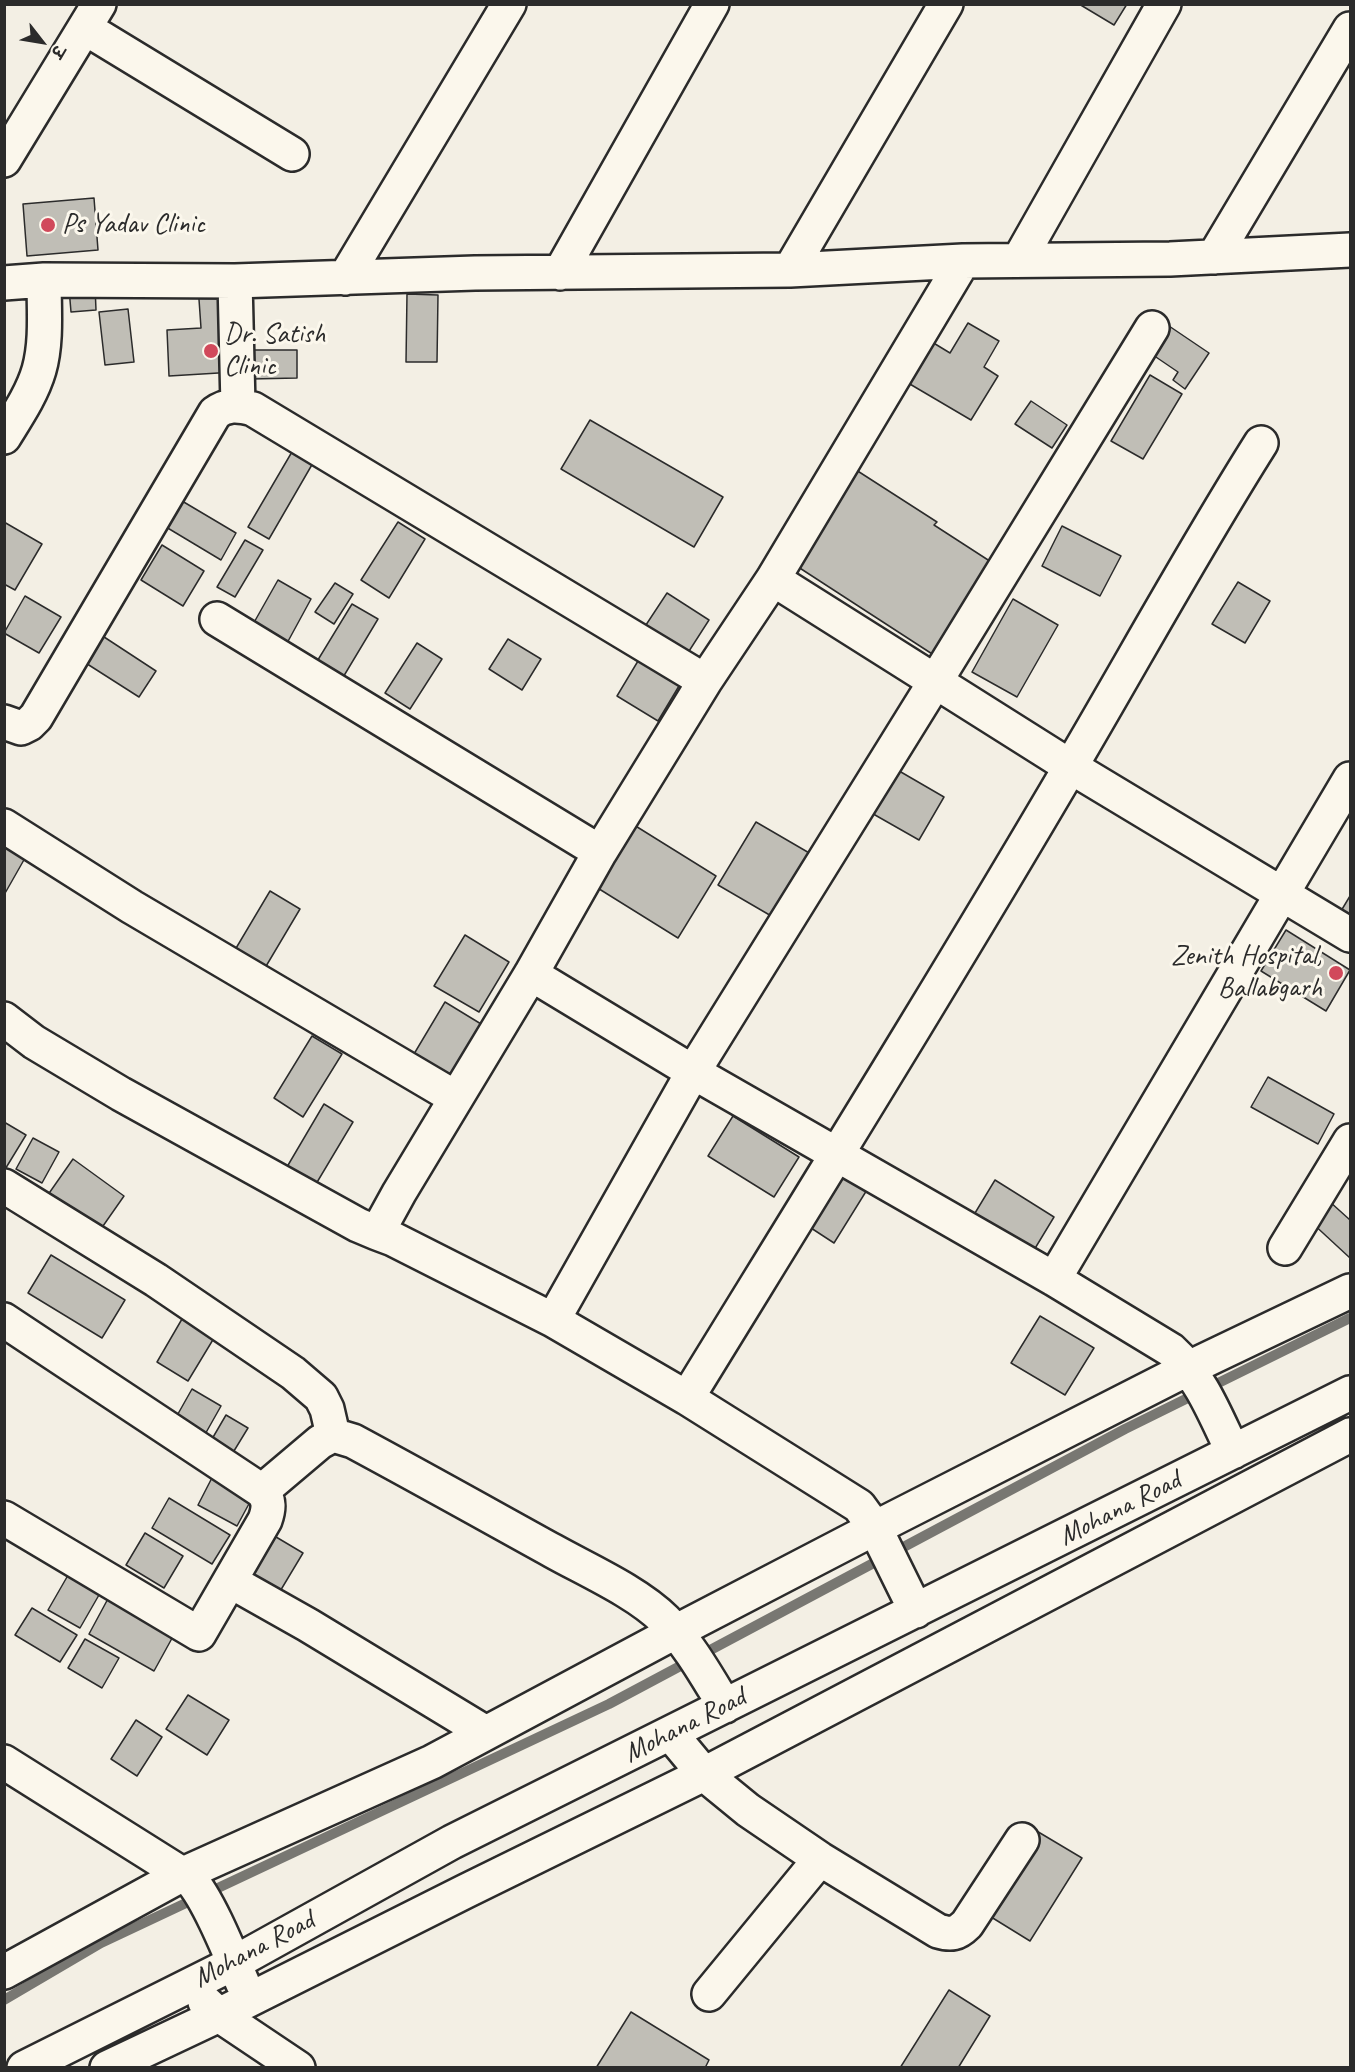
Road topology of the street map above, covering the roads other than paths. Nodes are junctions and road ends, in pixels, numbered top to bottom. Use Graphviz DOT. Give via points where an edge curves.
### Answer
graph roads {
  1 [pos="509,4"];
  2 [pos="712,4"];
  3 [pos="946,4"];
  4 [pos="1164,4"];
  5 [pos="92,16"];
  6 [pos="1350,29"];
  7 [pos="292,154"];
  8 [pos="4,160"];
  9 [pos="1350,250"];
  10 [pos="1214,257"];
  11 [pos="1019,260"];
  12 [pos="963,261"];
  13 [pos="790,270"];
  14 [pos="560,273"];
  15 [pos="345,278"];
  16 [pos="44,280"];
  17 [pos="235,281"];
  18 [pos="4,283"];
  19 [pos="1152,328"];
  20 [pos="238,406"];
  21 [pos="4,437"];
  22 [pos="1261,443"];
  23 [pos="773,579"];
  24 [pos="218,619"];
  25 [pos="705,681"];
  26 [pos="935,682"];
  27 [pos="4,722"];
  28 [pos="1071,767"];
  29 [pos="1350,779"];
  30 [pos="4,826"];
  31 [pos="600,852"];
  32 [pos="1282,894"];
  33 [pos="1350,936"];
  34 [pos="531,974"];
  35 [pos="4,1019"];
  36 [pos="693,1072"];
  37 [pos="456,1098"];
  38 [pos="1350,1141"];
  39 [pos="837,1154"];
  40 [pos="4,1186"];
  41 [pos="377,1233"];
  42 [pos="1285,1248"];
  43 [pos="1054,1279"];
  44 [pos="1350,1291"];
  45 [pos="4,1320"];
  46 [pos="553,1320"];
  47 [pos="1199,1384"];
  48 [pos="1350,1394"];
  49 [pos="687,1398"];
  50 [pos="333,1435"];
  51 [pos="1350,1435"];
  52 [pos="1233,1452"];
  53 [pos="262,1491"];
  54 [pos="4,1518"];
  55 [pos="883,1545"];
  56 [pos="230,1581"];
  57 [pos="916,1611"];
  58 [pos="678,1636"];
  59 [pos="725,1706"];
  60 [pos="486,1733"];
  61 [pos="670,1733"];
  62 [pos="4,1762"];
  63 [pos="705,1774"];
  64 [pos="1022,1840"];
  65 [pos="820,1859"];
  66 [pos="190,1880"];
  67 [pos="234,1963"];
  68 [pos="4,1972"];
  69 [pos="189,1986"];
  70 [pos="709,1994"];
  71 [pos="249,2000"];
  72 [pos="219,2015"];
  73 [pos="24,2067"];
  74 [pos="107,2067"];
  75 [pos="298,2067"];
  1 -- 15 [label="street"];
  2 -- 14 [label="street"];
  3 -- 13 [label="street"];
  4 -- 11 [label="street"];
  5 -- 7 [label="street"];
  5 -- 8 [label="street"];
  6 -- 10 [label="street"];
  9 -- 10 [label="street"];
  10 -- 11 [label="street"];
  11 -- 12 [label="street"];
  12 -- 13 [label="street"];
  12 -- 23 [label="street"];
  13 -- 14 [label="street"];
  14 -- 15 [label="street"];
  15 -- 17 [label="street"];
  16 -- 17 [label="street"];
  16 -- 18 [label="street"];
  16 -- 21 [label="street" via="39,368 28,398"];
  17 -- 20 [label="street"];
  19 -- 26 [label="street"];
  20 -- 25 [label="street" via="253,409"];
  20 -- 27 [label="street" via="223,407 216,413 36,717 21,728"];
  22 -- 28 [label="street"];
  23 -- 25 [label="street"];
  23 -- 26 [label="street"];
  24 -- 31 [label="street"];
  25 -- 31 [label="street"];
  26 -- 28 [label="street"];
  26 -- 36 [label="street"];
  28 -- 32 [label="street"];
  28 -- 39 [label="street"];
  29 -- 32 [label="street"];
  30 -- 37 [label="street"];
  31 -- 34 [label="street"];
  32 -- 33 [label="street"];
  32 -- 43 [label="street"];
  34 -- 36 [label="street"];
  34 -- 37 [label="street"];
  35 -- 41 [label="street" via="34,1042 121,1094"];
  36 -- 39 [label="street"];
  36 -- 46 [label="street"];
  37 -- 41 [label="street"];
  38 -- 42 [label="street"];
  39 -- 43 [label="street"];
  39 -- 49 [label="street"];
  40 -- 50 [label="street" via="156,1280 293,1373 321,1397"];
  41 -- 46 [label="street"];
  43 -- 47 [label="street" via="1171,1350"];
  44 -- 47 [label="street"];
  45 -- 53 [label="street"];
  46 -- 49 [label="street"];
  47 -- 52 [label="street"];
  47 -- 55 [label="street"];
  48 -- 52 [label="street, Mohana Road"];
  49 -- 55 [label="street" via="859,1506"];
  50 -- 53 [label="street"];
  50 -- 58 [label="street" via="352,1441 609,1581 651,1607"];
  51 -- 63 [label="street, Mohana Road"];
  52 -- 57 [label="street, Mohana Road"];
  53 -- 56 [label="street" via="268,1504 265,1520"];
  54 -- 56 [label="street" via="199,1634"];
  55 -- 57 [label="street"];
  55 -- 58 [label="street"];
  56 -- 60 [label="street"];
  57 -- 59 [label="street, Mohana Road"];
  58 -- 59 [label="street"];
  58 -- 60 [label="street"];
  59 -- 61 [label="street, Mohana Road"];
  60 -- 66 [label="street"];
  61 -- 63 [label="street"];
  61 -- 67 [label="street, Mohana Road" via="452,1842"];
  62 -- 66 [label="street"];
  63 -- 65 [label="street" via="748,1810"];
  63 -- 71 [label="street, Mohana Road"];
  64 -- 65 [label="street" via="967,1924 959,1933 949,1934"];
  65 -- 70 [label="street"];
  66 -- 67 [label="street"];
  66 -- 68 [label="street"];
  67 -- 69 [label="street, Mohana Road"];
  67 -- 71 [label="street"];
  69 -- 72 [label="street"];
  69 -- 73 [label="street, Mohana Road"];
  71 -- 72 [label="street, Mohana Road"];
  72 -- 74 [label="street, Mohana Road"];
  72 -- 75 [label="street"];
}
